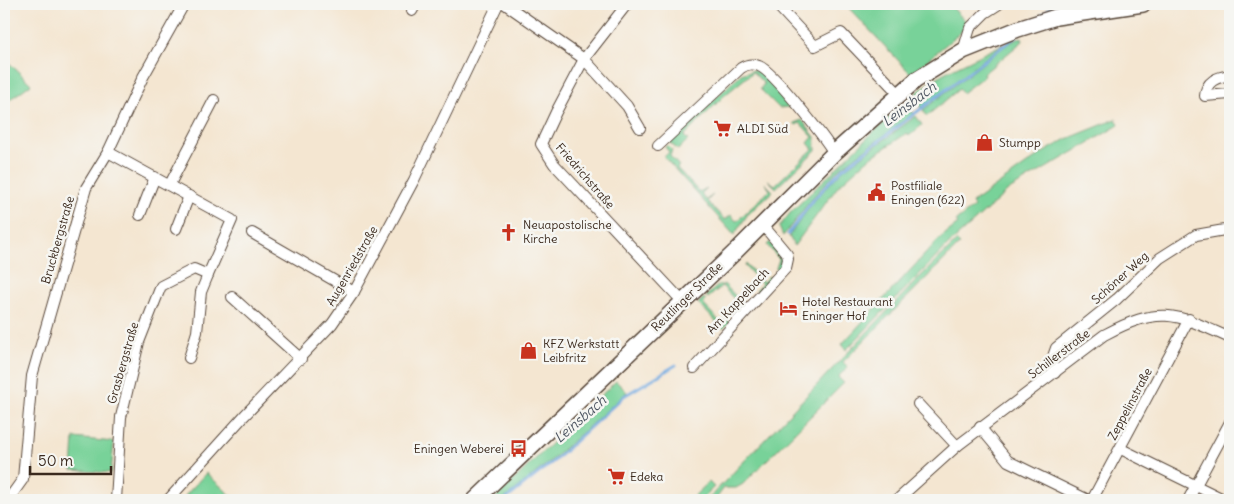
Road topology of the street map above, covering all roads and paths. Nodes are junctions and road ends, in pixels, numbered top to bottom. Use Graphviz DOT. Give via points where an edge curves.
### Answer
graph roads {
  1 [pos="184,4"];
  2 [pos="498,4"];
  3 [pos="505,4"];
  4 [pos="627,4"];
  5 [pos="776,4"];
  6 [pos="999,4"];
  7 [pos="1143,4"];
  8 [pos="963,51"];
  9 [pos="584,59"];
  10 [pos="1230,75"];
  11 [pos="900,94"];
  12 [pos="1230,94"];
  13 [pos="214,100"];
  14 [pos="640,128"];
  15 [pos="658,146"];
  16 [pos="108,152"];
  17 [pos="834,153"];
  18 [pos="155,178"];
  19 [pos="170,184"];
  20 [pos="189,196"];
  21 [pos="140,215"];
  22 [pos="762,224"];
  23 [pos="176,229"];
  24 [pos="1230,229"];
  25 [pos="252,234"];
  26 [pos="208,275"];
  27 [pos="354,292"];
  28 [pos="232,297"];
  29 [pos="682,301"];
  30 [pos="1189,319"];
  31 [pos="1230,338"];
  32 [pos="189,358"];
  33 [pos="301,359"];
  34 [pos="694,368"];
  35 [pos="1055,373"];
  36 [pos="918,404"];
  37 [pos="1230,422"];
  38 [pos="980,427"];
  39 [pos="956,446"];
  40 [pos="1121,449"];
  41 [pos="1196,485"];
  42 [pos="8,500"];
  43 [pos="116,500"];
  44 [pos="168,500"];
  45 [pos="474,500"];
  46 [pos="897,500"];
  47 [pos="1088,500"];
  48 [pos="1092,500"];
  49 [pos="1188,500"];
  50 [pos="1225,500"];
  1 -- 16 [label="street, Bruckbergstraße" via="143,77"];
  2 -- 27 [label="street, Augenriedstraße" via="414,180"];
  3 -- 9 [label="street"];
  4 -- 9 [label="street, Friedrichstraße"];
  5 -- 11 [label="street" via="815,46 841,33"];
  6 -- 8 [label="street" via="970,28"];
  7 -- 8 [label="main road, Reutlinger Straße" via="1056,17"];
  8 -- 11 [label="main road, Reutlinger Straße" via="946,59"];
  9 -- 14 [label="street" via="627,106"];
  9 -- 29 [label="street, Friedrichstraße" via="541,144 554,164"];
  10 -- 12 [label="street" via="1209,84 1205,96"];
  11 -- 17 [label="main road, Reutlinger Straße"];
  13 -- 19 [label="street"];
  15 -- 17 [label="street" via="741,68 753,64 764,68"];
  16 -- 18 [label="street"];
  16 -- 42 [label="street, Bruckbergstraße" via="86,188 72,232 32,376 23,480"];
  17 -- 22 [label="main road, Reutlinger Straße"];
  18 -- 19 [label="street"];
  18 -- 21 [label="street"];
  19 -- 20 [label="street"];
  20 -- 23 [label="street"];
  20 -- 26 [label="street" via="232,220"];
  22 -- 29 [label="main road, Reutlinger Straße"];
  22 -- 34 [label="street, Am Kappelbach" via="786,254 786,268"];
  24 -- 35 [label="street, Schöner Weg" via="1196,236 1160,258 1118,298 1056,348 1051,362"];
  25 -- 27 [label="street"];
  26 -- 32 [label="street"];
  26 -- 43 [label="street, Grasbergstraße" via="194,269 161,286 139,342 121,417"];
  27 -- 33 [label="street, Augenriedstraße" via="332,324"];
  28 -- 33 [label="street"];
  29 -- 45 [label="main road, Reutlinger Straße"];
  30 -- 31 [label="street, Schillerstraße"];
  30 -- 35 [label="street, Schillerstraße" via="1160,314 1125,324 1104,335"];
  30 -- 40 [label="street, Zeppelinstraße"];
  33 -- 44 [label="street, Augenriedstraße"];
  35 -- 38 [label="street, Schillerstraße"];
  36 -- 39 [label="street"];
  37 -- 41 [label="street"];
  38 -- 39 [label="street, Schillerstraße"];
  38 -- 47 [label="street" via="1008,460"];
  39 -- 46 [label="street, Schillerstraße"];
  40 -- 41 [label="street"];
  40 -- 48 [label="street, Zeppelinstraße"];
  41 -- 49 [label="street"];
  41 -- 50 [label="street"];
}
